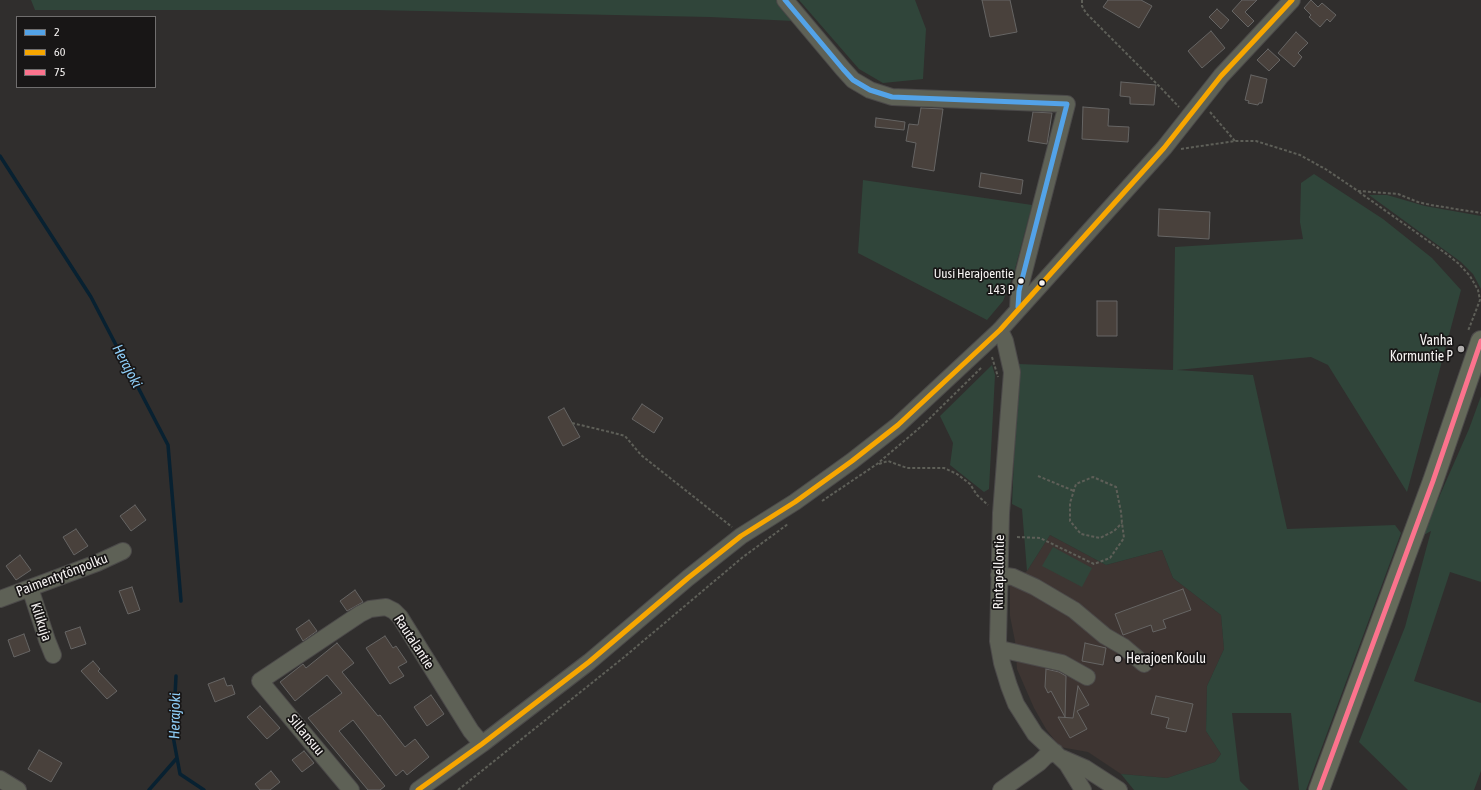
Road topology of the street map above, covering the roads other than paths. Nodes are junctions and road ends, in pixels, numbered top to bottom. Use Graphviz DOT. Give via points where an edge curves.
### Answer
graph roads {
  1 [pos="785,0"];
  2 [pos="1292,0"];
  3 [pos="1018,309"];
  4 [pos="1002,335"];
  5 [pos="1474,338"];
  6 [pos="123,551"];
  7 [pos="999,575"];
  8 [pos="30,588"];
  9 [pos="0,599"];
  10 [pos="1000,649"];
  11 [pos="53,655"];
  12 [pos="1144,664"];
  13 [pos="1087,677"];
  14 [pos="260,681"];
  15 [pos="482,744"];
  16 [pos="1058,755"];
  17 [pos="0,779"];
  18 [pos="18,790"];
  19 [pos="351,790"];
  20 [pos="418,790"];
  21 [pos="1001,790"];
  22 [pos="1083,790"];
  23 [pos="1119,790"];
  24 [pos="1319,790"];
  1 -- 3 [label="street" via="853,80 870,90 892,97 1067,104 1019,291"];
  2 -- 3 [label="street" via="1220,76 1164,148"];
  3 -- 4 [label="street"];
  4 -- 7 [label="street, Rintapellontie" via="1012,372"];
  4 -- 15 [label="street" via="898,425 795,502 740,536 589,662"];
  5 -- 24 [label="main road" via="1433,481"];
  6 -- 8 [label="street, Paimentytönpolku"];
  7 -- 10 [label="street, Rintapellontie"];
  7 -- 12 [label="street" via="1013,577 1035,587 1074,610"];
  8 -- 9 [label="street, Paimentytönpolku"];
  8 -- 11 [label="street, Kilikuja"];
  10 -- 13 [label="street" via="1062,662"];
  10 -- 16 [label="street, Rintapellontie" via="1016,704 1035,734"];
  14 -- 15 [label="street, Rautalantie" via="360,614 370,609 386,607 400,617 471,731"];
  14 -- 19 [label="street, Sillansuu"];
  15 -- 20 [label="street"];
  16 -- 21 [label="street" via="1046,756"];
  16 -- 22 [label="street, Rintapellontie"];
  16 -- 23 [label="street" via="1085,768"];
  17 -- 18 [label="street"];
}
